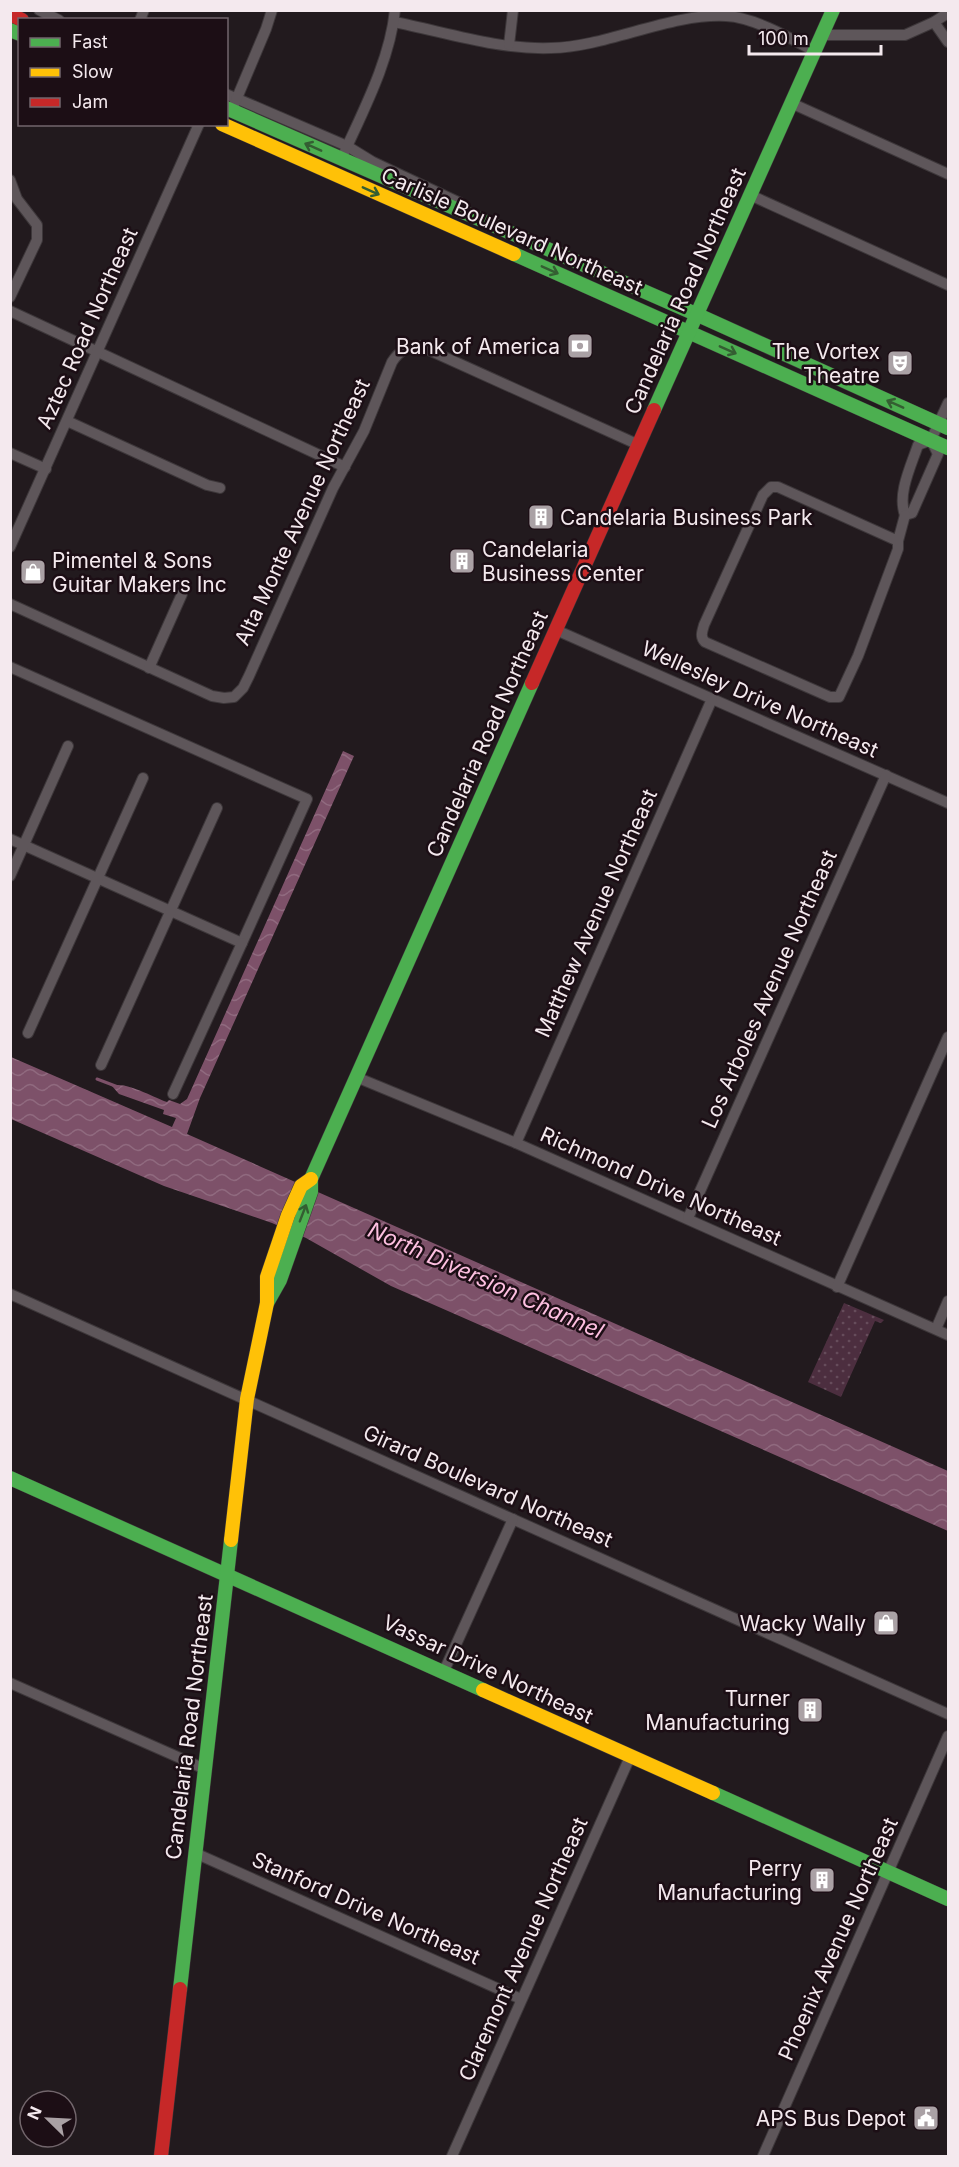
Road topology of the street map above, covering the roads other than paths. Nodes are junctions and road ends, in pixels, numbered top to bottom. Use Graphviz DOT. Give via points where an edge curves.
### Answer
graph roads {
  1 [pos="39,10"];
  2 [pos="272,10"];
  3 [pos="513,10"];
  4 [pos="833,10"];
  5 [pos="948,13"];
  6 [pos="394,16"];
  7 [pos="55,18"];
  8 [pos="934,22"];
  9 [pos="822,35"];
  10 [pos="948,42"];
  11 [pos="509,45"];
  12 [pos="814,51"];
  13 [pos="791,103"];
  14 [pos="228,112"];
  15 [pos="228,114"];
  16 [pos="228,114"];
  17 [pos="228,115"];
  18 [pos="198,126"];
  19 [pos="347,146"];
  20 [pos="341,160"];
  21 [pos="948,174"];
  22 [pos="334,175"];
  23 [pos="10,180"];
  24 [pos="750,195"];
  25 [pos="523,239"];
  26 [pos="948,285"];
  27 [pos="10,297"];
  28 [pos="10,311"];
  29 [pos="698,315"];
  30 [pos="690,333"];
  31 [pos="98,351"];
  32 [pos="948,403"];
  33 [pos="67,421"];
  34 [pos="944,426"];
  35 [pos="932,440"];
  36 [pos="639,445"];
  37 [pos="948,448"];
  38 [pos="10,453"];
  39 [pos="345,467"];
  40 [pos="46,469"];
  41 [pos="220,488"];
  42 [pos="905,515"];
  43 [pos="898,541"];
  44 [pos="10,547"];
  45 [pos="182,594"];
  46 [pos="10,604"];
  47 [pos="556,630"];
  48 [pos="10,667"];
  49 [pos="149,668"];
  50 [pos="712,699"];
  51 [pos="68,746"];
  52 [pos="886,775"];
  53 [pos="143,778"];
  54 [pos="948,803"];
  55 [pos="217,808"];
  56 [pos="10,839"];
  57 [pos="24,846"];
  58 [pos="10,876"];
  59 [pos="98,879"];
  60 [pos="171,911"];
  61 [pos="242,943"];
  62 [pos="28,1033"];
  63 [pos="948,1037"];
  64 [pos="101,1065"];
  65 [pos="356,1077"];
  66 [pos="173,1094"];
  67 [pos="516,1143"];
  68 [pos="688,1218"];
  69 [pos="837,1287"];
  70 [pos="10,1294"];
  71 [pos="948,1301"];
  72 [pos="945,1332"];
  73 [pos="247,1400"];
  74 [pos="10,1478"];
  75 [pos="513,1519"];
  76 [pos="228,1575"];
  77 [pos="444,1671"];
  78 [pos="10,1683"];
  79 [pos="948,1714"];
  80 [pos="948,1736"];
  81 [pos="630,1757"];
  82 [pos="204,1769"];
  83 [pos="195,1853"];
  84 [pos="889,1872"];
  85 [pos="948,1899"];
  86 [pos="521,1999"];
  87 [pos="161,2157"];
  88 [pos="452,2157"];
  89 [pos="763,2157"];
  1 -- 7 [label="street"];
  2 -- 14 [label="street"];
  3 -- 11 [label="street"];
  4 -- 9 [label="main road, Candelaria Road Northeast"];
  5 -- 8 [label="street"];
  6 -- 11 [label="street"];
  6 -- 19 [label="street" via="380,69"];
  8 -- 9 [label="street" via="905,35"];
  8 -- 10 [label="street"];
  9 -- 12 [label="main road, Candelaria Road Northeast"];
  11 -- 12 [label="street" via="576,45 700,17 727,16 747,20"];
  12 -- 13 [label="main road, Candelaria Road Northeast"];
  13 -- 21 [label="street"];
  13 -- 24 [label="main road, Candelaria Road Northeast"];
  15 -- 19 [label="street"];
  20 -- 16 [label="main road, Carlisle Boulevard Northeast, one-way"];
  17 -- 22 [label="main road, Carlisle Boulevard Northeast"];
  18 -- 31 [label="street, Aztec Road Northeast"];
  19 -- 20 [label="street"];
  19 -- 25 [label="street" via="499,221"];
  20 -- 22 [label="street"];
  20 -- 25 [label="main road, Carlisle Boulevard Northeast"];
  22 -- 30 [label="main road, Carlisle Boulevard Northeast, one-way"];
  23 -- 27 [label="street" via="17,199 38,225 37,240"];
  24 -- 26 [label="street"];
  24 -- 29 [label="main road, Candelaria Road Northeast"];
  25 -- 29 [label="main road, Carlisle Boulevard Northeast"];
  28 -- 31 [label="street"];
  29 -- 30 [label="main road, Candelaria Road Northeast"];
  34 -- 29 [label="main road, Carlisle Boulevard Northeast, one-way"];
  30 -- 35 [label="main road, Carlisle Boulevard Northeast, one-way"];
  30 -- 36 [label="main road, Candelaria Road Northeast"];
  31 -- 33 [label="street, Aztec Road Northeast"];
  31 -- 39 [label="street"];
  32 -- 34 [label="street"];
  33 -- 40 [label="street, Aztec Road Northeast"];
  33 -- 41 [label="street"];
  34 -- 35 [label="street"];
  35 -- 37 [label="main road, Carlisle Boulevard Northeast"];
  35 -- 42 [label="street" via="938,454 912,513"];
  35 -- 42 [label="street" via="918,445 904,493"];
  36 -- 39 [label="street, Alta Monte Avenue Northeast" via="420,346 408,346 392,362"];
  36 -- 47 [label="main road, Candelaria Road Northeast"];
  38 -- 40 [label="street"];
  39 -- 49 [label="street, Alta Monte Avenue Northeast" via="243,688 234,697 212,696"];
  40 -- 44 [label="street, Aztec Road Northeast"];
  42 -- 43 [label="street"];
  43 -- 43 [label="street" via="880,600 839,697 830,697 702,639 704,625 763,495 771,487"];
  45 -- 49 [label="street"];
  46 -- 49 [label="street"];
  47 -- 50 [label="street, Wellesley Drive Northeast"];
  47 -- 65 [label="main road, Candelaria Road Northeast"];
  48 -- 61 [label="street" via="307,799"];
  50 -- 52 [label="street, Wellesley Drive Northeast"];
  50 -- 67 [label="street, Matthew Avenue Northeast"];
  51 -- 57 [label="street"];
  52 -- 54 [label="street, Wellesley Drive Northeast"];
  52 -- 68 [label="street, Los Arboles Avenue Northeast"];
  53 -- 59 [label="street"];
  55 -- 60 [label="street"];
  56 -- 57 [label="street"];
  57 -- 58 [label="street"];
  57 -- 59 [label="street"];
  59 -- 60 [label="street"];
  59 -- 62 [label="street"];
  60 -- 61 [label="street"];
  60 -- 64 [label="street"];
  61 -- 66 [label="street"];
  63 -- 69 [label="street"];
  65 -- 67 [label="street, Richmond Drive Northeast"];
  65 -- 73 [label="main road, Candelaria Road Northeast" via="310,1179 311,1192 285,1244 280,1280 267,1303"];
  67 -- 68 [label="street, Richmond Drive Northeast"];
  68 -- 69 [label="street, Richmond Drive Northeast"];
  69 -- 72 [label="street, Richmond Drive Northeast"];
  70 -- 73 [label="street, Girard Boulevard Northeast"];
  71 -- 72 [label="street"];
  73 -- 75 [label="street, Girard Boulevard Northeast"];
  73 -- 76 [label="main road, Candelaria Road Northeast"];
  74 -- 76 [label="main road, Vassar Drive Northeast"];
  75 -- 77 [label="street"];
  75 -- 79 [label="street, Girard Boulevard Northeast"];
  76 -- 77 [label="main road, Vassar Drive Northeast"];
  76 -- 82 [label="main road, Candelaria Road Northeast"];
  77 -- 81 [label="main road, Vassar Drive Northeast"];
  78 -- 82 [label="street"];
  80 -- 84 [label="street, Phoenix Avenue Northeast"];
  81 -- 84 [label="main road, Vassar Drive Northeast"];
  81 -- 86 [label="street, Claremont Avenue Northeast"];
  82 -- 83 [label="main road, Candelaria Road Northeast"];
  83 -- 86 [label="street, Stanford Drive Northeast"];
  83 -- 87 [label="main road, Candelaria Road Northeast"];
  84 -- 85 [label="main road, Vassar Drive Northeast"];
  84 -- 89 [label="street, Phoenix Avenue Northeast"];
  86 -- 88 [label="street, Claremont Avenue Northeast"];
}
